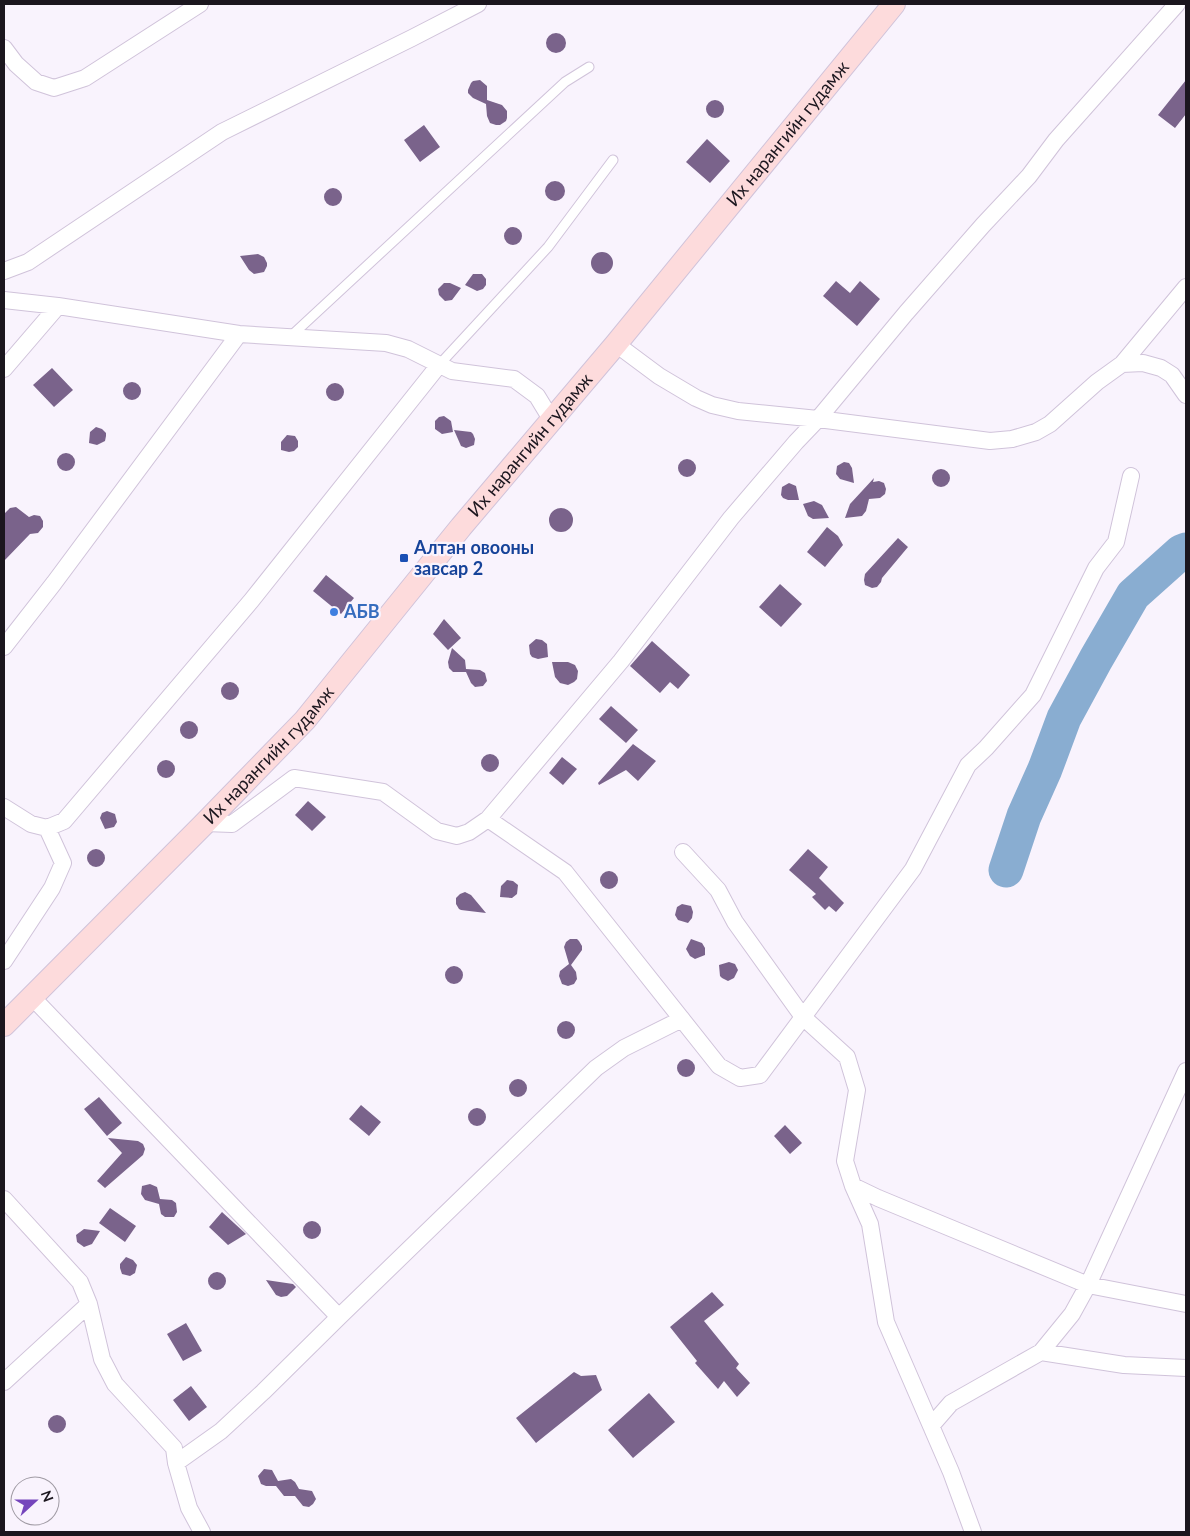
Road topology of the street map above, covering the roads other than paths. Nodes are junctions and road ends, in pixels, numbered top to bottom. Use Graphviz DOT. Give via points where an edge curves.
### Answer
graph roads {
  1 [pos="200,4"];
  2 [pos="478,4"];
  3 [pos="894,4"];
  4 [pos="1177,4"];
  5 [pos="4,48"];
  6 [pos="589,67"];
  7 [pos="614,160"];
  8 [pos="4,272"];
  9 [pos="1186,287"];
  10 [pos="4,300"];
  11 [pos="58,306"];
  12 [pos="239,334"];
  13 [pos="290,337"];
  14 [pos="616,344"];
  15 [pos="439,364"];
  16 [pos="1122,364"];
  17 [pos="4,369"];
  18 [pos="1186,395"];
  19 [pos="551,419"];
  20 [pos="818,419"];
  21 [pos="1131,476"];
  22 [pos="4,647"];
  23 [pos="4,807"];
  24 [pos="488,819"];
  25 [pos="205,823"];
  26 [pos="47,828"];
  27 [pos="683,852"];
  28 [pos="4,961"];
  29 [pos="32,996"];
  30 [pos="804,1017"];
  31 [pos="682,1018"];
  32 [pos="4,1025"];
  33 [pos="1186,1070"];
  34 [pos="852,1186"];
  35 [pos="4,1200"];
  36 [pos="1088,1285"];
  37 [pos="89,1304"];
  38 [pos="1186,1304"];
  39 [pos="339,1317"];
  40 [pos="1041,1352"];
  41 [pos="1186,1368"];
  42 [pos="4,1382"];
  43 [pos="931,1426"];
  44 [pos="176,1463"];
  45 [pos="202,1532"];
  46 [pos="973,1532"];
  1 -- 5 [label="street" via="85,78 54,88 36,82"];
  2 -- 8 [label="street" via="222,132 28,262"];
  3 -- 14 [label="main road, Их нарангийн гудамж"];
  4 -- 20 [label="street" via="906,313"];
  6 -- 13 [label="lane" via="565,82"];
  7 -- 15 [label="lane" via="548,247"];
  9 -- 16 [label="street"];
  10 -- 11 [label="street"];
  11 -- 12 [label="street"];
  11 -- 17 [label="street"];
  12 -- 13 [label="street"];
  12 -- 22 [label="street"];
  13 -- 15 [label="street" via="386,343 408,349"];
  14 -- 19 [label="main road, Их нарангийн гудамж"];
  14 -- 20 [label="street" via="659,376 712,405 738,411"];
  15 -- 19 [label="street" via="452,371 514,379 537,396"];
  15 -- 26 [label="street" via="251,601 64,821"];
  16 -- 18 [label="street" via="1143,363 1161,368 1172,375"];
  16 -- 20 [label="street" via="1050,424 1036,432 1012,438 990,441"];
  19 -- 25 [label="main road, Их нарангийн гудамж" via="304,720"];
  20 -- 24 [label="street" via="731,518 627,654"];
  21 -- 30 [label="street" via="1116,542 1096,568 1033,695 968,765 913,870"];
  23 -- 26 [label="street" via="31,824"];
  24 -- 25 [label="street" via="456,836 437,831 383,792 294,778 232,824"];
  24 -- 31 [label="street" via="565,872"];
  25 -- 29 [label="main road, Их нарангийн гудамж"];
  26 -- 28 [label="street" via="63,862 52,888"];
  27 -- 30 [label="street" via="718,890 735,922"];
  29 -- 32 [label="main road, Их нарангийн гудамж"];
  29 -- 39 [label="street"];
  30 -- 31 [label="street" via="760,1075 740,1078 719,1066"];
  30 -- 34 [label="street" via="848,1057 857,1090 845,1161"];
  31 -- 39 [label="street" via="624,1048 596,1068"];
  33 -- 36 [label="street"];
  34 -- 36 [label="street"];
  34 -- 43 [label="street" via="870,1224 886,1322"];
  35 -- 37 [label="street" via="80,1282"];
  36 -- 38 [label="street"];
  36 -- 40 [label="street" via="1072,1314"];
  37 -- 42 [label="street"];
  37 -- 44 [label="street" via="102,1359 115,1384 174,1448"];
  39 -- 44 [label="street" via="221,1431"];
  40 -- 41 [label="street" via="1124,1366"];
  40 -- 43 [label="street" via="951,1403"];
  43 -- 46 [label="street"];
  44 -- 45 [label="street" via="189,1508"];
}
